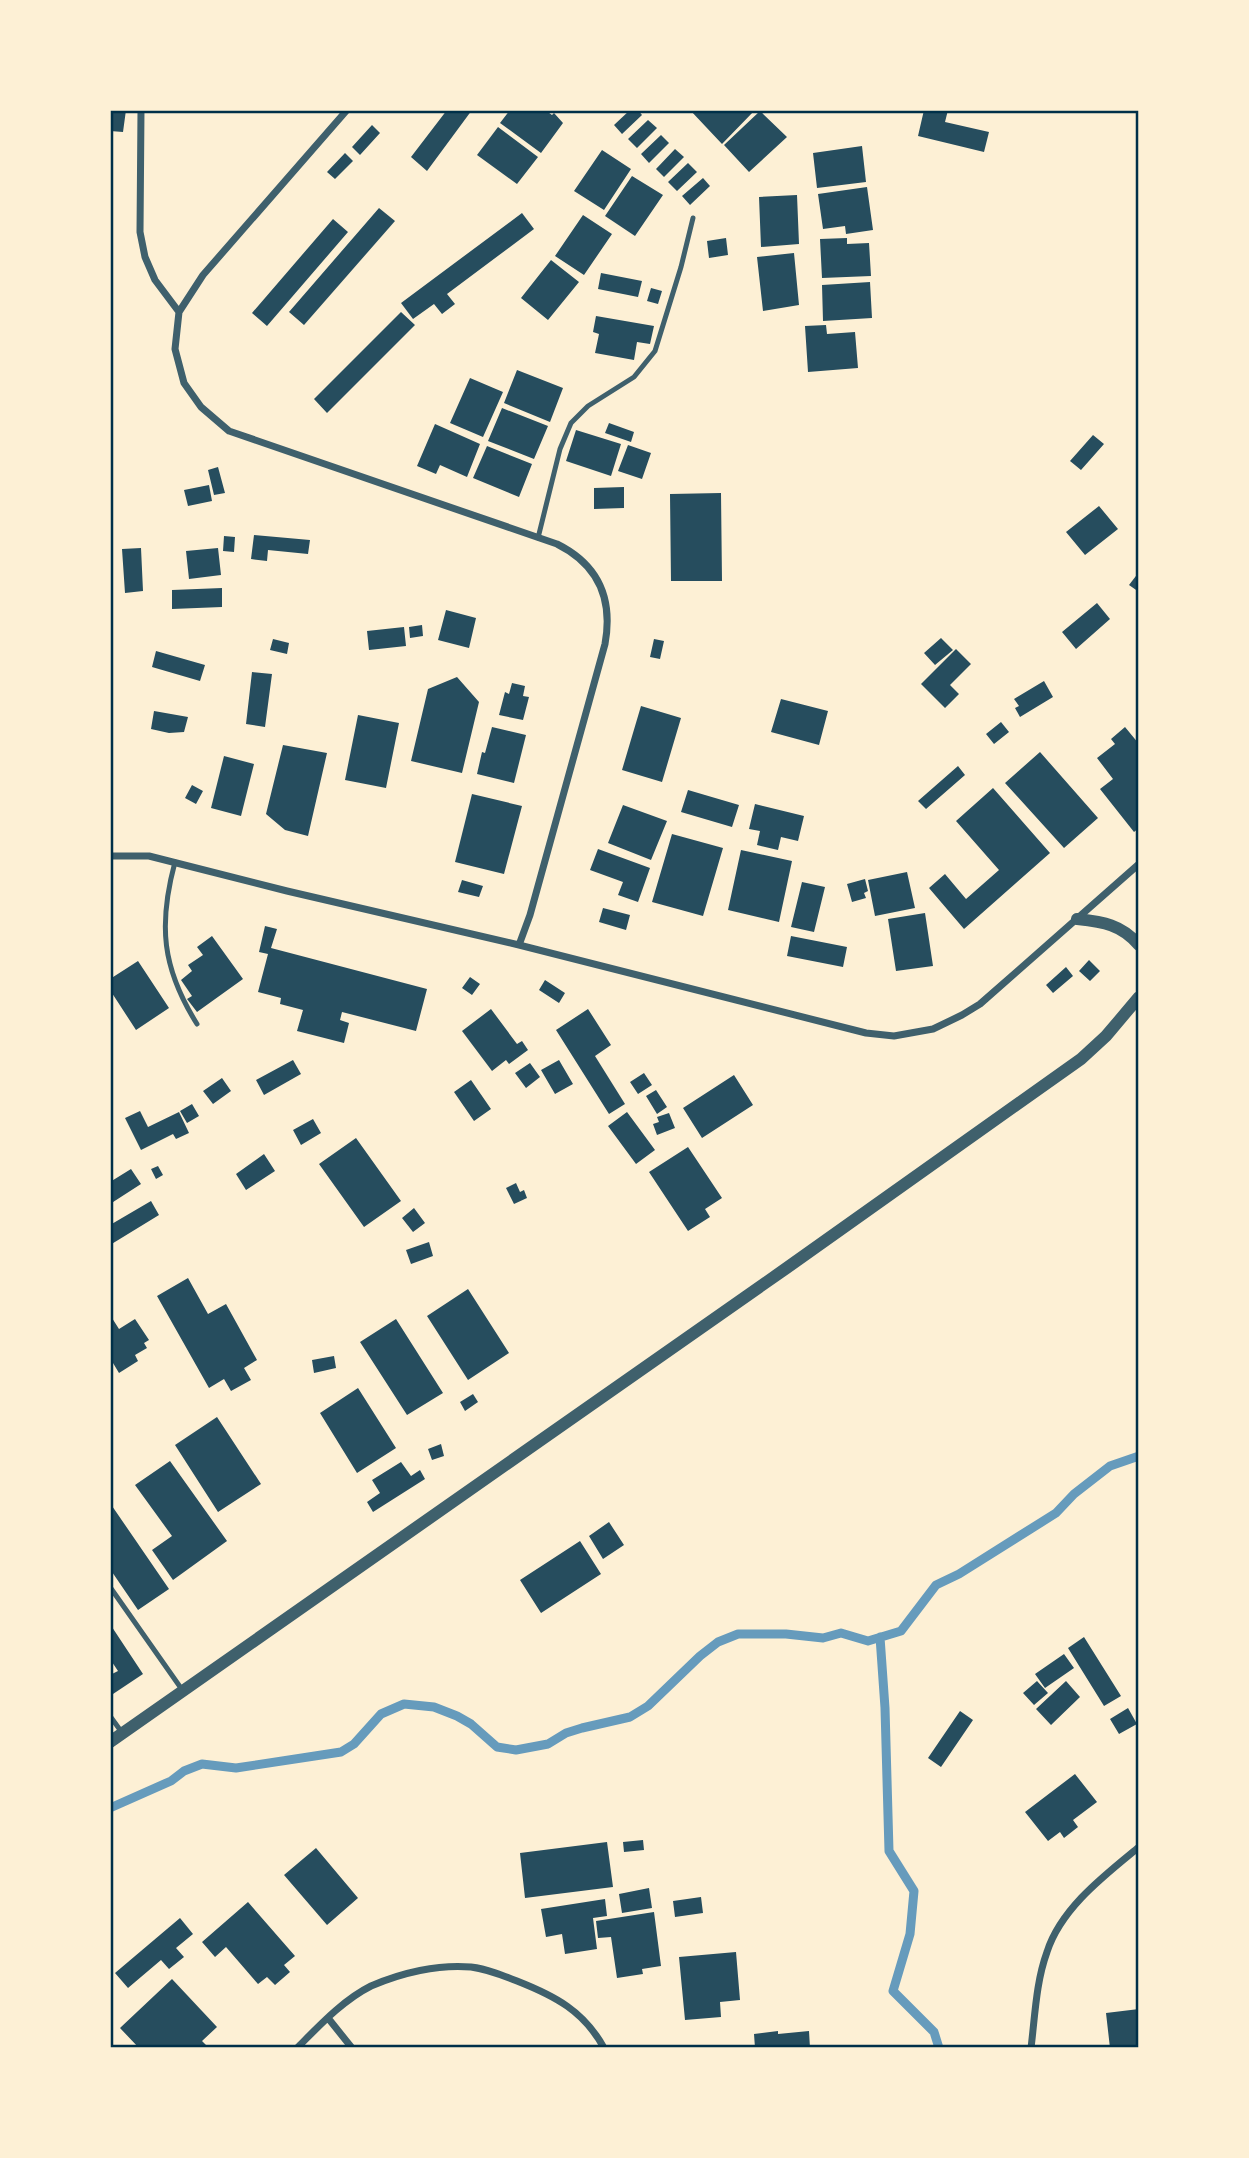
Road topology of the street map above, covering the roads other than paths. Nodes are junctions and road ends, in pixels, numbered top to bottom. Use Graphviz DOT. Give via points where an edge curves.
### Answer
graph roads {
  1 [pos="141,110"];
  2 [pos="347,110"];
  3 [pos="693,218"];
  4 [pos="179,312"];
  5 [pos="538,538"];
  6 [pos="110,856"];
  7 [pos="175,862"];
  8 [pos="1139,864"];
  9 [pos="1077,919"];
  10 [pos="519,945"];
  11 [pos="1139,945"];
  12 [pos="1139,997"];
  13 [pos="197,1024"];
  14 [pos="110,1587"];
  15 [pos="183,1692"];
  16 [pos="110,1716"];
  17 [pos="123,1734"];
  18 [pos="110,1742"];
  19 [pos="1139,1847"];
  20 [pos="328,2018"];
  21 [pos="297,2048"];
  22 [pos="352,2048"];
  23 [pos="604,2048"];
  24 [pos="1031,2048"];
  1 -- 4 [label="street" via="140,232 155,280"];
  2 -- 4 [label="street" via="203,275"];
  3 -- 5 [label="lane" via="655,351 634,377 587,406 571,423"];
  4 -- 5 [label="street" via="175,349 184,383 201,407 229,430"];
  5 -- 10 [label="street" via="575,553 591,569 600,585 608,623"];
  6 -- 7 [label="street" via="149,856"];
  7 -- 10 [label="street"];
  7 -- 13 [label="lane" via="166,896 165,938 176,983"];
  8 -- 9 [label="street"];
  9 -- 10 [label="street" via="980,1004 933,1029 894,1036 818,1022"];
  9 -- 11 [label="street" via="1118,926"];
  12 -- 15 [label="street" via="1081,1059"];
  14 -- 15 [label="lane"];
  15 -- 17 [label="street"];
  16 -- 17 [label="lane"];
  17 -- 18 [label="street"];
  19 -- 24 [label="street" via="1110,1871 1055,1933 1038,1989"];
  20 -- 21 [label="street"];
  20 -- 22 [label="street"];
  20 -- 23 [label="street" via="371,1986 424,1970 472,1967 554,1996 578,2014"];
}
